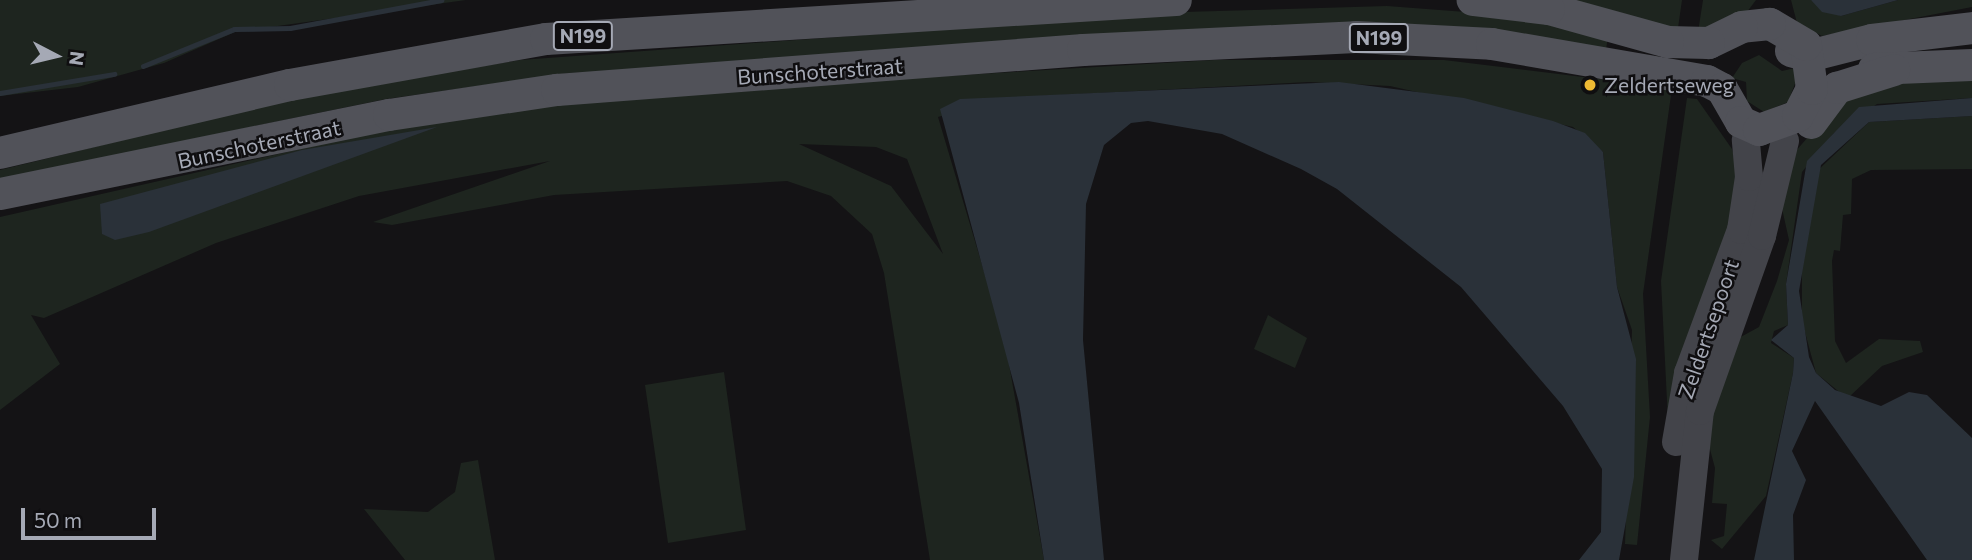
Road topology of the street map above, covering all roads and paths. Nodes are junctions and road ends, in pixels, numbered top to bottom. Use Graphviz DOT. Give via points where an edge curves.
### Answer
graph roads {
  1 [pos="1176,0"];
  2 [pos="1473,0"];
  3 [pos="1972,28"];
  4 [pos="1972,65"];
  5 [pos="1716,69"];
  6 [pos="1814,70"];
  7 [pos="1770,138"];
  8 [pos="0,153"];
  9 [pos="0,194"];
  10 [pos="1665,560"];
  11 [pos="1684,560"];
  1 -- 8 [label="main road, N199" via="546,39 290,85"];
  2 -- 5 [label="main road" via="1549,9 1668,42"];
  3 -- 6 [label="main road" via="1872,40"];
  4 -- 6 [label="main road"];
  5 -- 6 [label="main road" via="1752,33 1770,39"];
  5 -- 7 [label="main road" via="1728,127"];
  5 -- 9 [label="main road, Bunschoterstraat / N199" via="1647,70 1537,49 1424,39 1083,50 557,90 389,115"];
  6 -- 7 [label="main road" via="1806,129"];
  7 -- 10 [label="street, Zeldertsepoort" via="1749,177 1741,230 1684,393"];
  7 -- 11 [label="street, Zeldertsepoort" via="1774,188 1700,411"];
}
